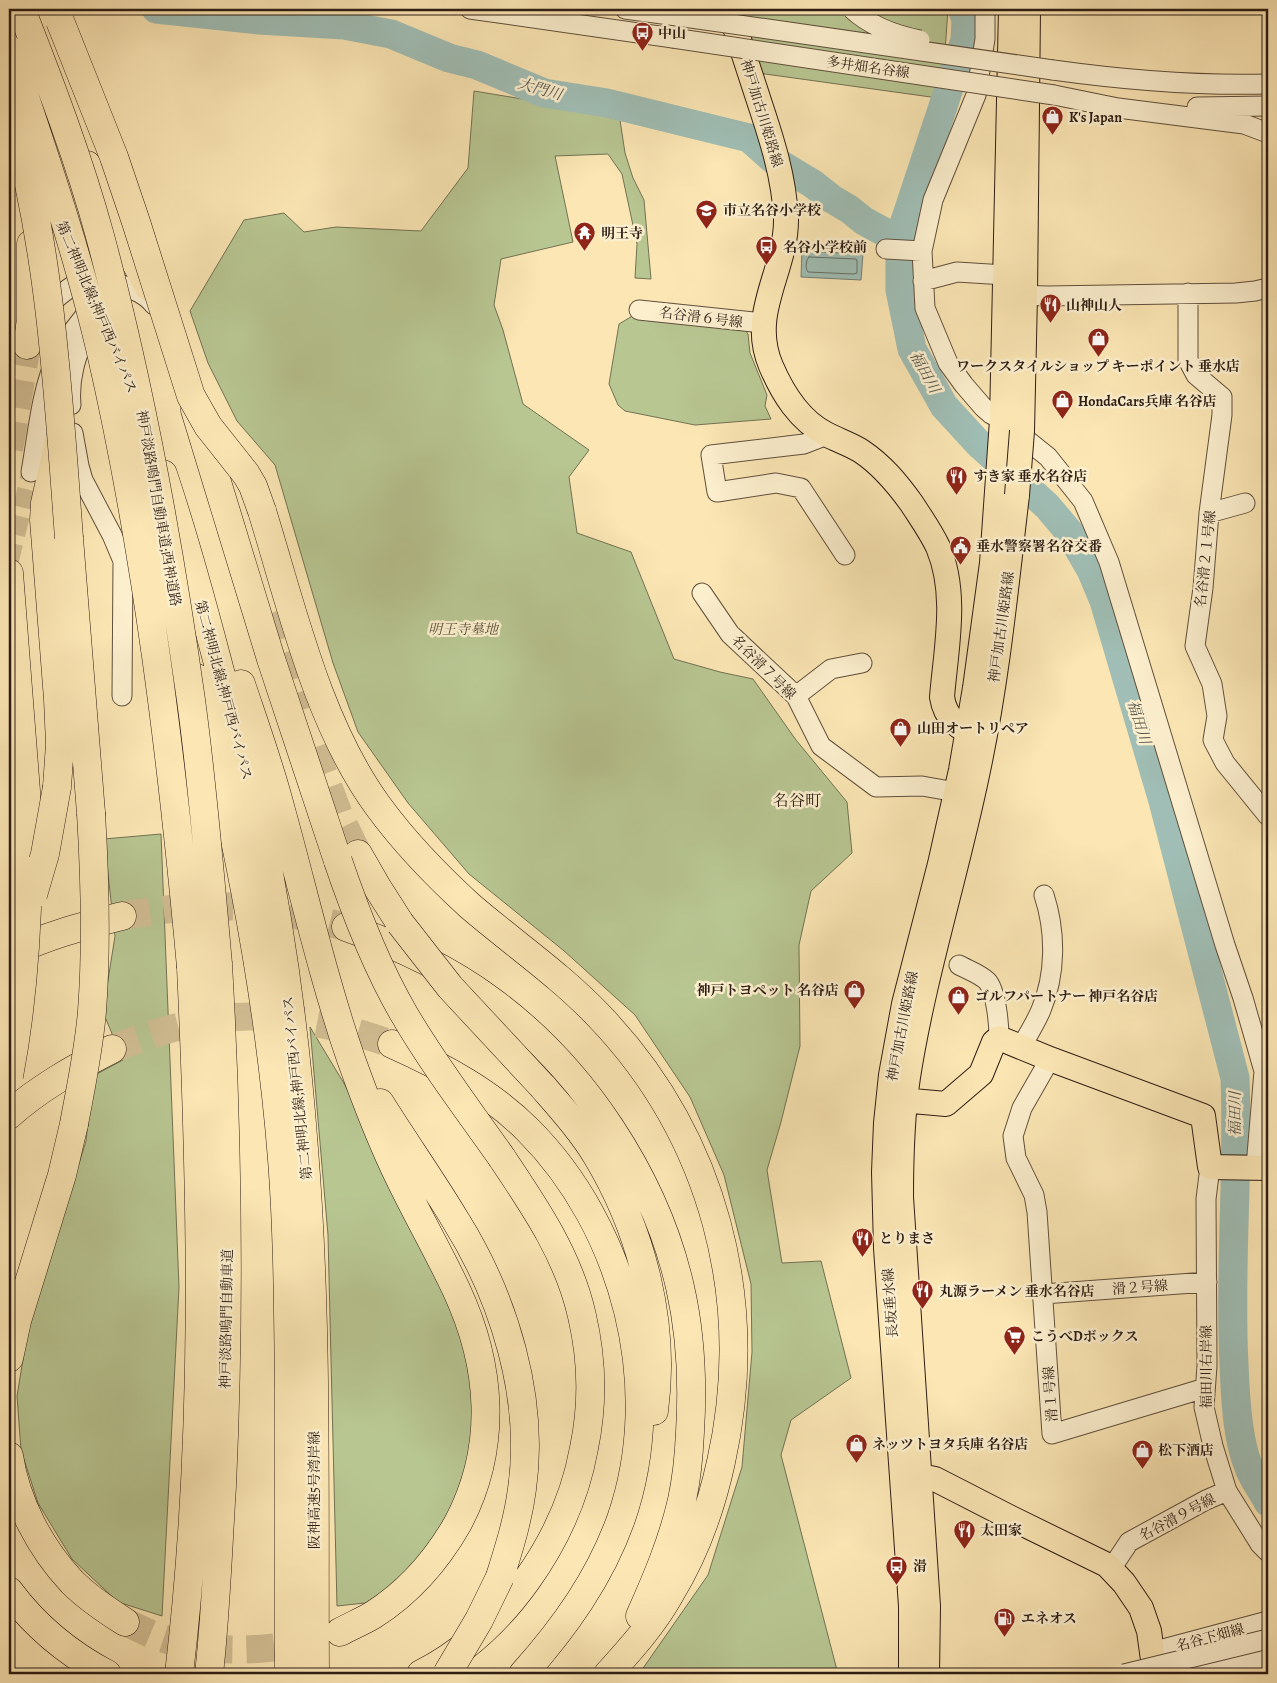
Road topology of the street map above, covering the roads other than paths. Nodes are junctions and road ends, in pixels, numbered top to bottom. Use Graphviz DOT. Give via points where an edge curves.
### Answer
graph roads {
  1 [pos="11,9"];
  2 [pos="21,9"];
  3 [pos="54,9"];
  4 [pos="470,9"];
  5 [pos="625,9"];
  6 [pos="729,9"];
  7 [pos="852,9"];
  8 [pos="985,9"];
  9 [pos="1011,9"];
  10 [pos="1028,9"];
  11 [pos="9,50"];
  12 [pos="1053,68"];
  13 [pos="1268,84"];
  14 [pos="1054,95"];
  15 [pos="10,98"];
  16 [pos="1268,106"];
  17 [pos="1268,133"];
  18 [pos="9,162"];
  19 [pos="107,206"];
  20 [pos="886,249"];
  21 [pos="916,251"];
  22 [pos="1268,276"];
  23 [pos="104,281"];
  24 [pos="923,281"];
  25 [pos="1012,288"];
  26 [pos="1268,288"];
  27 [pos="1188,293"];
  28 [pos="98,300"];
  29 [pos="639,310"];
  30 [pos="168,323"];
  31 [pos="763,323"];
  32 [pos="29,332"];
  33 [pos="110,363"];
  34 [pos="194,394"];
  35 [pos="1012,426"];
  36 [pos="827,435"];
  37 [pos="31,472"];
  38 [pos="170,495"];
  39 [pos="1245,503"];
  40 [pos="1209,513"];
  41 [pos="57,539"];
  42 [pos="845,555"];
  43 [pos="9,573"];
  44 [pos="702,593"];
  45 [pos="862,663"];
  46 [pos="122,696"];
  47 [pos="796,696"];
  48 [pos="976,734"];
  49 [pos="956,792"];
  50 [pos="1268,816"];
  51 [pos="348,858"];
  52 [pos="1044,895"];
  53 [pos="122,916"];
  54 [pos="346,927"];
  55 [pos="9,954"];
  56 [pos="218,964"];
  57 [pos="959,965"];
  58 [pos="191,968"];
  59 [pos="329,987"];
  60 [pos="999,1038"];
  61 [pos="392,1044"];
  62 [pos="1021,1047"];
  63 [pos="112,1049"];
  64 [pos="1050,1059"];
  65 [pos="9,1076"];
  66 [pos="896,1100"];
  67 [pos="9,1115"];
  68 [pos="1210,1167"];
  69 [pos="1262,1168"];
  70 [pos="1207,1282"];
  71 [pos="1043,1294"];
  72 [pos="300,1307"];
  73 [pos="9,1358"];
  74 [pos="1205,1388"];
  75 [pos="9,1456"];
  76 [pos="911,1476"];
  77 [pos="1227,1491"];
  78 [pos="1268,1552"];
  79 [pos="1111,1569"];
  80 [pos="9,1590"];
  81 [pos="579,1604"];
  82 [pos="1268,1621"];
  83 [pos="125,1622"];
  84 [pos="340,1632"];
  85 [pos="1268,1639"];
  86 [pos="1268,1658"];
  87 [pos="1154,1663"];
  88 [pos="107,1674"];
  89 [pos="179,1674"];
  90 [pos="209,1674"];
  91 [pos="289,1674"];
  92 [pos="315,1674"];
  93 [pos="421,1674"];
  94 [pos="447,1674"];
  95 [pos="523,1674"];
  96 [pos="603,1674"];
  97 [pos="608,1674"];
  98 [pos="911,1674"];
  99 [pos="927,1674"];
  100 [pos="1124,1674"];
  101 [pos="1198,1674"];
  1 -- 19 [label="highway"];
  2 -- 56 [label="highway, 神戸淡路鳴門自動車道;西神道路, bridge" via="70,141 100,235 150,450 172,569 191,702"];
  3 -- 34 [label="highway, bridge" via="114,157"];
  4 -- 14 [label="street, 多井畑名谷線, bridge"];
  5 -- 12 [label="street, 多井畑名谷線, bridge"];
  6 -- 31 [label="main road, 神戸加古川姫路線" via="774,144 786,220"];
  7 -- 12 [label="street, bridge" via="876,26 898,35"];
  8 -- 21 [label="street" via="985,39 976,95"];
  9 -- 25 [label="main road, 神戸加古川姫路線"];
  10 -- 25 [label="main road, 神戸加古川姫路線"];
  11 -- 58 [label="highway, 神戸淡路鳴門自動車道;西神道路, bridge" via="80,272 124,457 164,707"];
  12 -- 13 [label="street" via="1094,76 1180,84"];
  14 -- 16 [label="street, 多井畑名谷線" via="1165,106"];
  14 -- 17 [label="street" via="1118,108 1244,124"];
  15 -- 23 [label="street" via="85,260"];
  15 -- 32 [label="highway" via="30,220 32,282"];
  15 -- 33 [label="highway, 第二神明北線;神戸西バイパス, bridge"];
  15 -- 41 [label="highway, bridge" via="50,315 60,419"];
  18 -- 33 [label="highway, 第二神明北線;神戸西バイパス, bridge"];
  19 -- 23 [label="street" via="110,233"];
  19 -- 30 [label="highway"];
  20 -- 21 [label="street"];
  21 -- 24 [label="street"];
  22 -- 27 [label="street" via="1244,287"];
  23 -- 28 [label="street"];
  23 -- 30 [label="street" via="141,293 151,300"];
  23 -- 32 [label="street" via="78,283"];
  24 -- 25 [label="street" via="957,272"];
  24 -- 35 [label="street" via="925,308 948,363 983,407"];
  25 -- 27 [label="street" via="1046,296"];
  25 -- 35 [label="main road, 神戸加古川姫路線"];
  26 -- 27 [label="street" via="1236,293"];
  27 -- 40 [label="street, 名谷滑２１号線" via="1188,360 1196,375 1222,397"];
  28 -- 37 [label="street" via="58,354 48,381"];
  28 -- 46 [label="street" via="73,366 70,387 78,466 122,561"];
  29 -- 31 [label="street, 名谷滑６号線"];
  30 -- 34 [label="highway"];
  31 -- 36 [label="main road, 神戸加古川姫路線" via="767,354 784,391 805,421"];
  33 -- 38 [label="highway, 第二神明北線;神戸西バイパス"];
  33 -- 72 [label="highway, 第二神明北線;神戸西バイパス" via="147,505 182,618 235,833 272,1052 288,1277"];
  34 -- 51 [label="highway, bridge" via="271,660"];
  34 -- 97 [label="highway, bridge" via="208,426 253,486 321,695 337,734 375,803 434,872 571,988 630,1051 674,1117 707,1192 728,1271 734,1350 733,1393 718,1478 706,1519 670,1596"];
  35 -- 48 [label="main road, 神戸加古川姫路線, bridge" via="999,646"];
  35 -- 69 [label="street" via="1048,457 1082,501 1109,562 1264,1071"];
  36 -- 42 [label="street" via="804,444 711,455 717,492 776,483 801,488"];
  36 -- 48 [label="main road, 神戸加古川姫路線" via="876,461 907,497 937,546 945,569 949,599 943,706 950,717"];
  38 -- 59 [label="highway" via="259,736"];
  38 -- 72 [label="highway, 第二神明北線;神戸西バイパス" via="234,723 260,827 279,929 305,1150"];
  39 -- 40 [label="street"];
  40 -- 50 [label="street, 名谷滑２１号線" via="1195,646 1212,684 1217,716 1212,740 1225,763"];
  41 -- 55 [label="highway, bridge" via="60,744 56,787 45,854 21,930"];
  41 -- 73 [label="highway, bridge" via="91,813 95,869 92,1013 74,1124 62,1175 17,1321"];
  43 -- 65 [label="highway, bridge" via="26,791 28,871 24,971"];
  44 -- 47 [label="street, 名谷滑７号線" via="730,634"];
  45 -- 47 [label="street" via="831,669"];
  47 -- 49 [label="street, 名谷滑７号線" via="821,746 876,788 922,786"];
  48 -- 49 [label="main road, 神戸加古川姫路線"];
  48 -- 66 [label="main road, 神戸加古川姫路線" via="962,842"];
  49 -- 66 [label="main road, 神戸加古川姫路線" via="897,1039"];
  51 -- 81 [label="highway, bridge" via="377,887 400,923 450,987 543,1087 597,1155 617,1193 644,1268 657,1354 650,1440 626,1520 606,1563"];
  51 -- 93 [label="highway, bridge" via="369,944 404,1013 552,1236 570,1275 582,1315 589,1356 590,1401 584,1448 574,1490 557,1529 536,1567 511,1601 454,1654"];
  52 -- 62 [label="street" via="1053,940 1051,978 1041,1010"];
  53 -- 55 [label="highway" via="51,936"];
  54 -- 96 [label="highway" via="399,948 460,981 490,1000 526,1030 558,1062 611,1129 652,1203 667,1245 680,1286 692,1368 687,1464 680,1508 657,1579 638,1619"];
  56 -- 90 [label="highway, 神戸淡路鳴門自動車道" via="228,1196 227,1329 218,1557"];
  57 -- 60 [label="street" via="992,986"];
  58 -- 89 [label="highway, 神戸淡路鳴門自動車道" via="196,1080 199,1329 190,1562"];
  59 -- 84 [label="highway" via="381,1140 457,1290 480,1360 486,1396 486,1433 480,1468 468,1504 450,1538 427,1569 400,1595 373,1615"];
  59 -- 94 [label="highway, bridge" via="375,1094 458,1222 478,1261 512,1347 521,1392 525,1440 523,1488 514,1532 500,1577"];
  60 -- 62 [label="main road"];
  60 -- 66 [label="main road, 神戸加古川姫路線" via="994,1042 981,1074 946,1104"];
  61 -- 81 [label="highway" via="463,1080 498,1104 527,1130 578,1192 607,1247 618,1277 635,1351 639,1392 635,1464 620,1519 603,1560"];
  62 -- 64 [label="main road"];
  63 -- 67 [label="highway" via="70,1071"];
  64 -- 68 [label="main road" via="1203,1116"];
  64 -- 71 [label="street, 滑１号線" via="1022,1108 1013,1136 1016,1158 1034,1195"];
  66 -- 76 [label="main road, 長坂垂水線" via="885,1148 884,1196"];
  68 -- 69 [label="main road"];
  68 -- 70 [label="street, 福田川右岸線" via="1206,1199"];
  70 -- 71 [label="street, 滑２号線"];
  70 -- 74 [label="street, 福田川右岸線"];
  71 -- 74 [label="street, 滑１号線" via="1052,1434"];
  72 -- 91 [label="highway, 阪神高速5号湾岸線"];
  72 -- 92 [label="highway, 阪神高速5号湾岸線"];
  74 -- 77 [label="street, 福田川右岸線" via="1204,1407"];
  75 -- 83 [label="highway" via="20,1499 52,1557 72,1582"];
  76 -- 79 [label="main road" via="942,1482"];
  76 -- 98 [label="main road, 長坂垂水線"];
  76 -- 99 [label="main road, 長坂垂水線" via="928,1606"];
  77 -- 78 [label="street, 福田川右岸線"];
  77 -- 79 [label="street, 名谷滑９号線" via="1128,1542"];
  79 -- 87 [label="main road" via="1141,1608"];
  80 -- 88 [label="highway" via="49,1635 85,1663"];
  81 -- 95 [label="highway"];
  82 -- 87 [label="street, 名谷下畑線" via="1182,1645"];
  85 -- 100 [label="street, 名谷下畑線, bridge"];
  86 -- 101 [label="street"];
}
